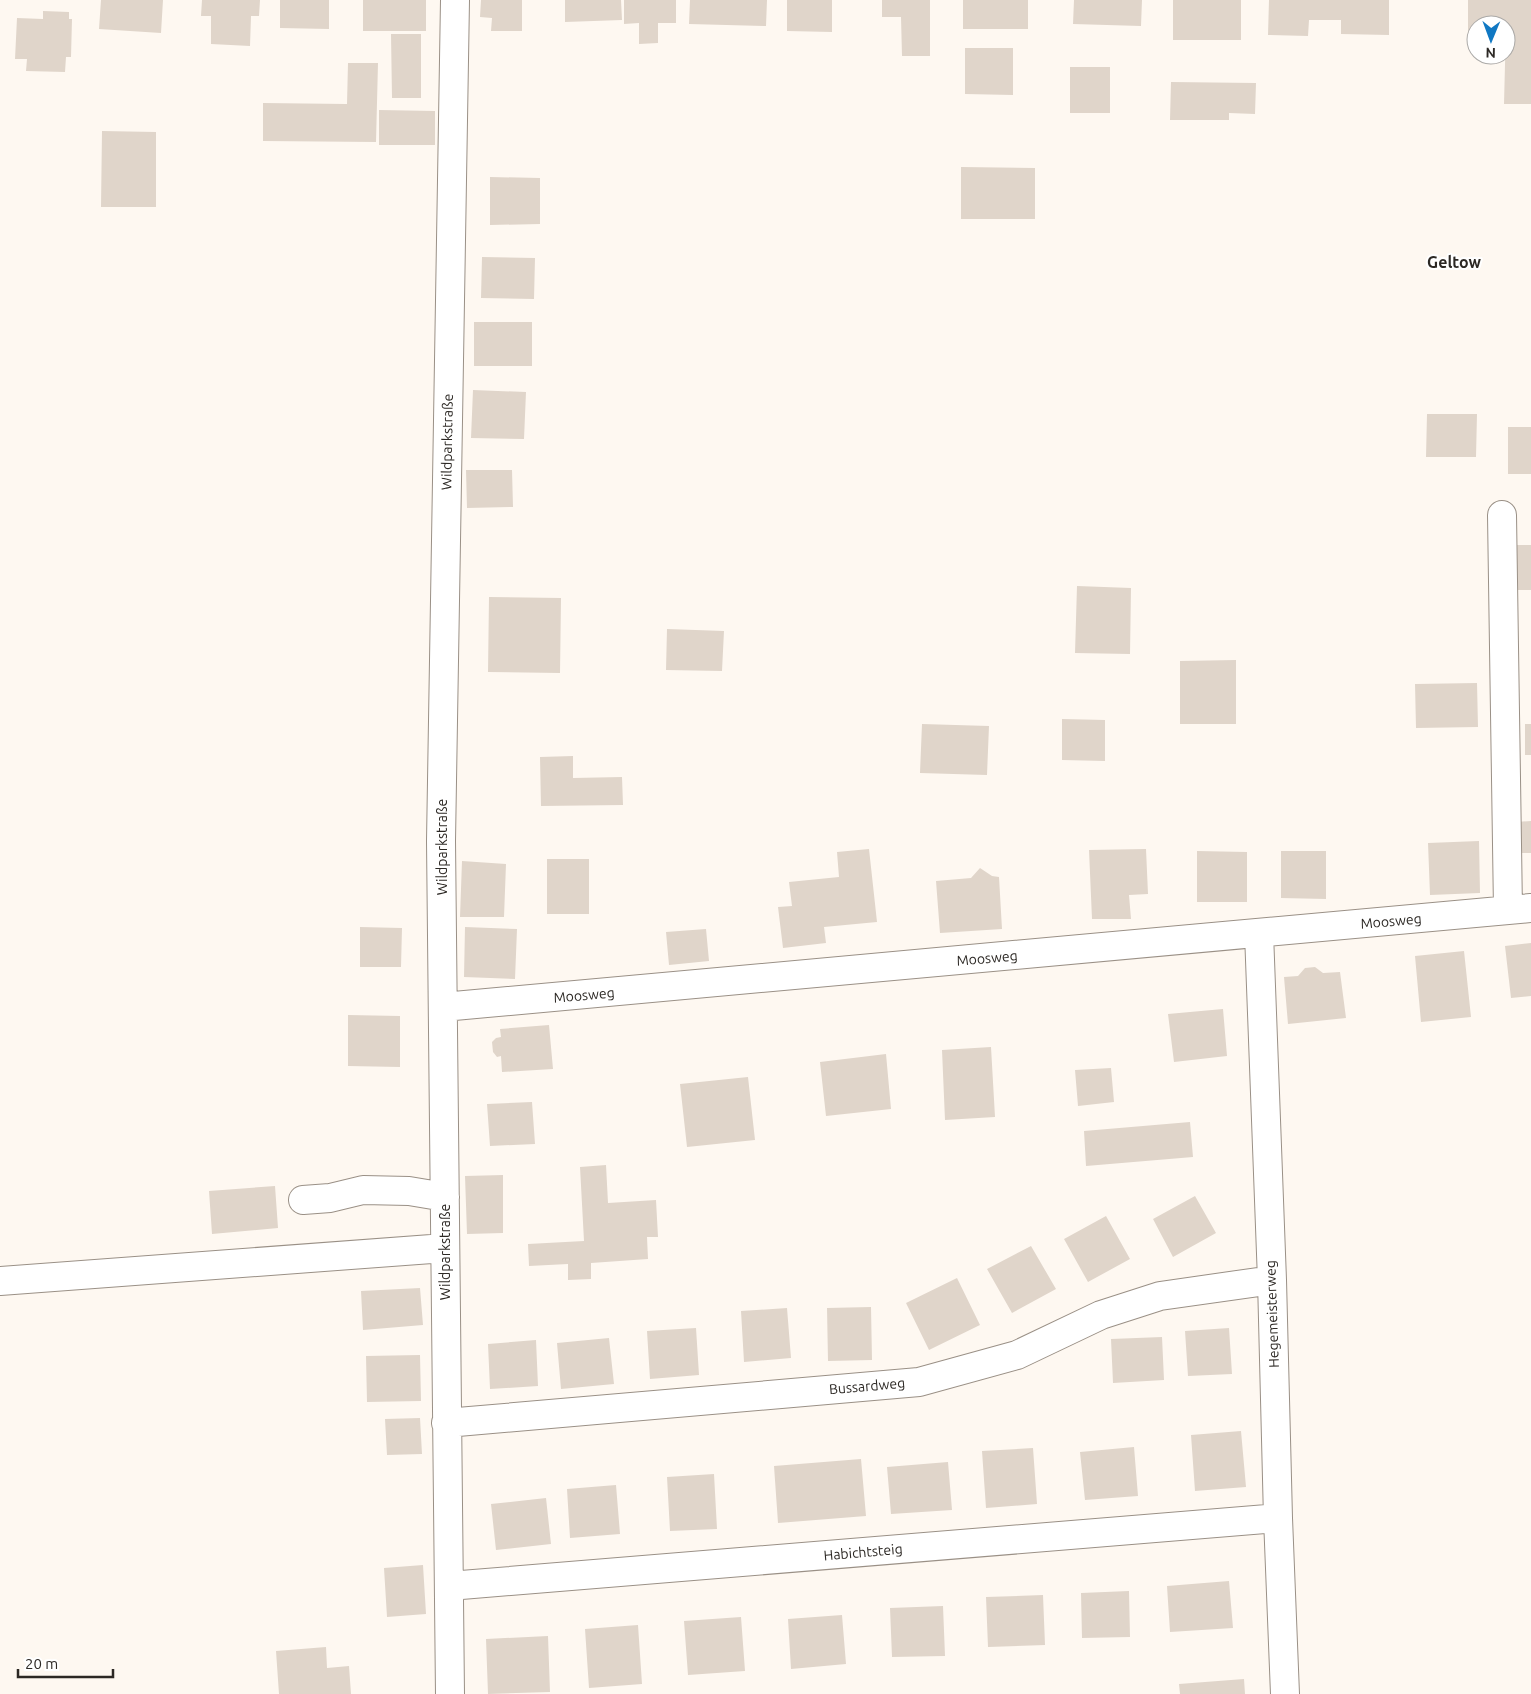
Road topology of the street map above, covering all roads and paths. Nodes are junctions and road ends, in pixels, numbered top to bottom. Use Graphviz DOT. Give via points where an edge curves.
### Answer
graph roads {
  1 [pos="455,0"];
  2 [pos="1502,515"];
  3 [pos="1519,909"];
  4 [pos="1259,933"];
  5 [pos="443,1007"];
  6 [pos="445,1197"];
  7 [pos="303,1200"];
  8 [pos="445,1248"];
  9 [pos="1272,1280"];
  10 [pos="0,1281"];
  11 [pos="446,1424"];
  12 [pos="1278,1518"];
  13 [pos="449,1586"];
  14 [pos="450,1694"];
  15 [pos="1285,1694"];
  1 -- 5 [label="street, Wildparkstraße" via="441,841"];
  2 -- 3 [label="street"];
  3 -- 4 [label="street, Moosweg"];
  4 -- 5 [label="street, Moosweg"];
  4 -- 9 [label="street, Hegemeisterweg"];
  5 -- 6 [label="street, Wildparkstraße"];
  6 -- 7 [label="street" via="409,1191 363,1190"];
  6 -- 8 [label="street, Wildparkstraße"];
  8 -- 10 [label="street"];
  8 -- 11 [label="street, Wildparkstraße"];
  9 -- 11 [label="street, Bussardweg" via="1160,1296 1101,1315 1017,1355 919,1382"];
  9 -- 12 [label="street, Hegemeisterweg"];
  11 -- 13 [label="street, Wildparkstraße"];
  12 -- 13 [label="street, Habichtsteig"];
  12 -- 15 [label="street, Hegemeisterweg"];
  13 -- 14 [label="street, Wildparkstraße"];
}
